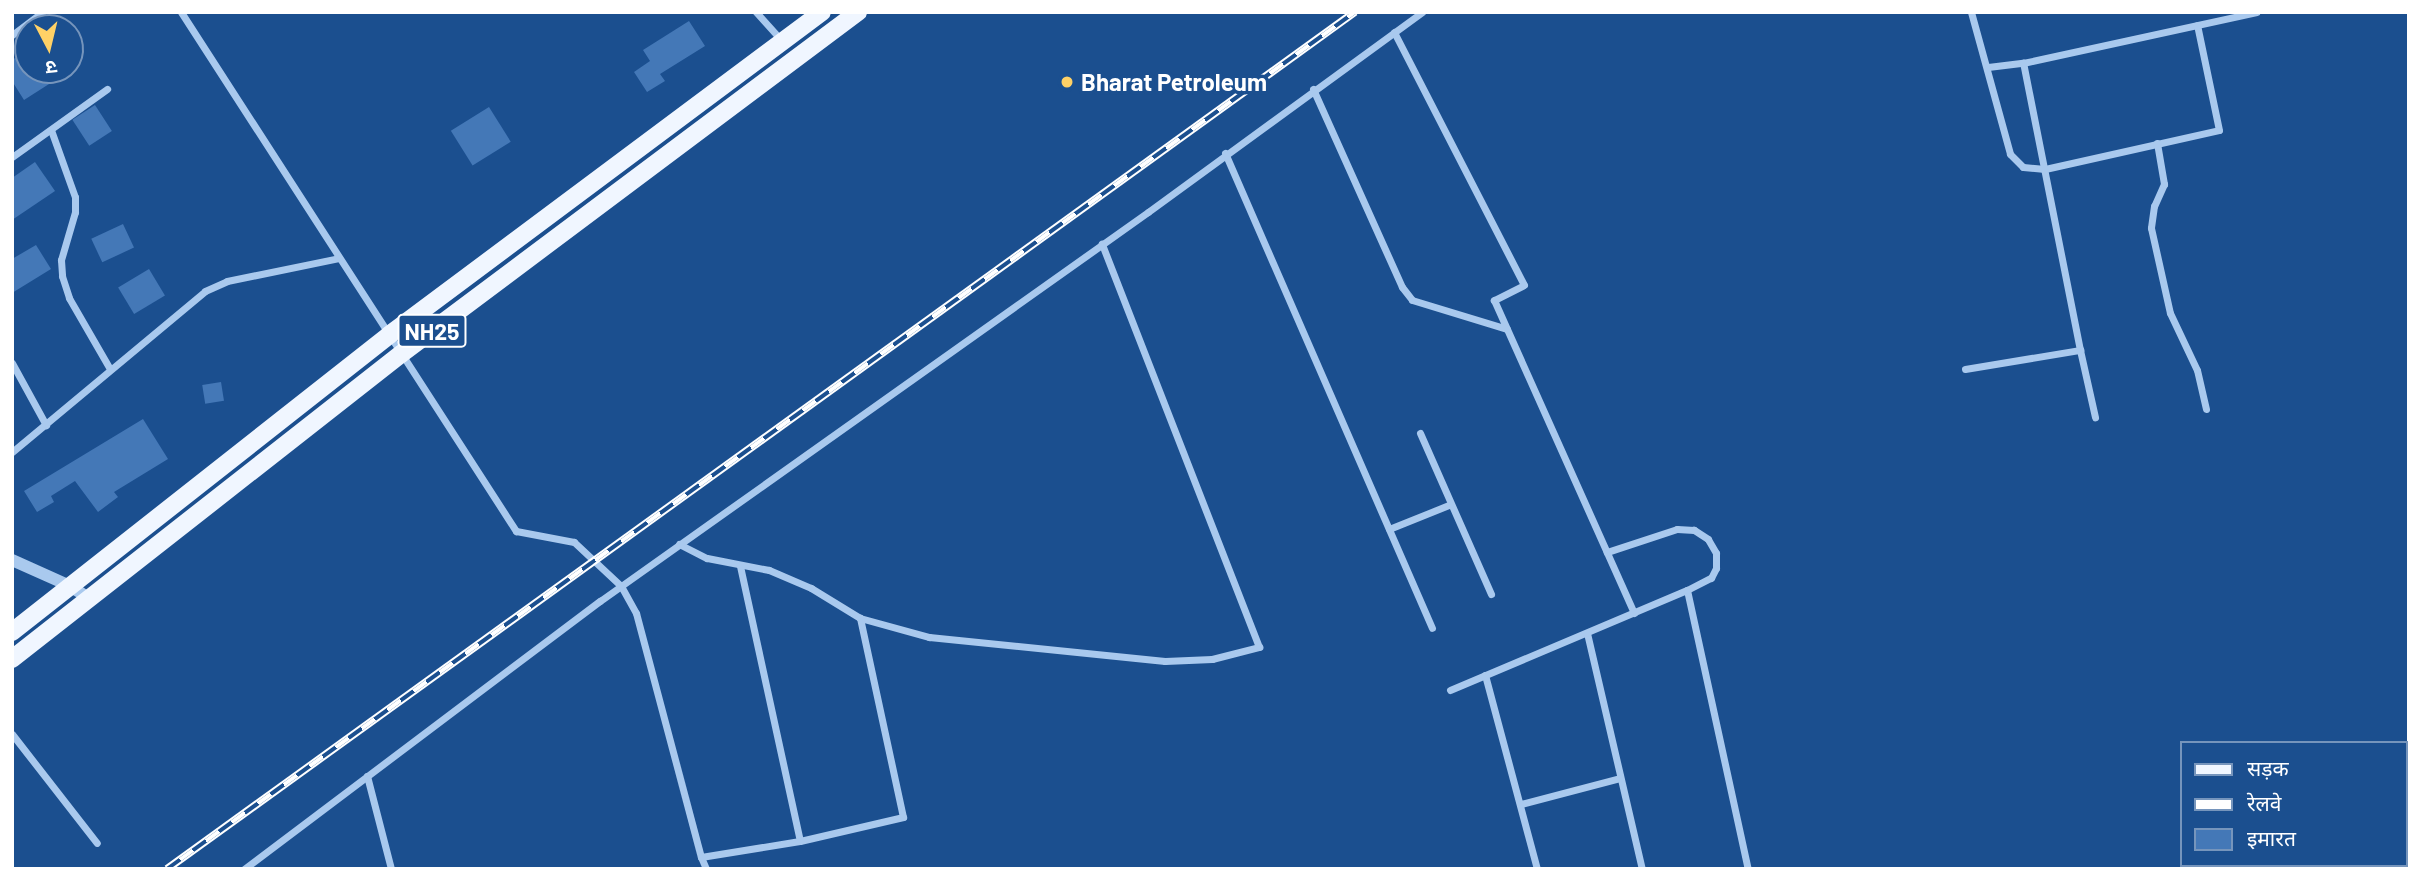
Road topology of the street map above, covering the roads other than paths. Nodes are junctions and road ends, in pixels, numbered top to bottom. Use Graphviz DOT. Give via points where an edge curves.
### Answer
graph roads {
  1 [pos="42,12"];
  2 [pos="181,12"];
  3 [pos="756,12"];
  4 [pos="821,12"];
  5 [pos="858,12"];
  6 [pos="1422,12"];
  7 [pos="1971,12"];
  8 [pos="2256,12"];
  9 [pos="2197,25"];
  10 [pos="1394,32"];
  11 [pos="12,35"];
  12 [pos="783,42"];
  13 [pos="2023,62"];
  14 [pos="1988,67"];
  15 [pos="107,89"];
  16 [pos="1313,89"];
  17 [pos="51,130"];
  18 [pos="2157,143"];
  19 [pos="1225,153"];
  20 [pos="12,157"];
  21 [pos="2045,169"];
  22 [pos="1102,244"];
  23 [pos="339,258"];
  24 [pos="1507,329"];
  25 [pos="389,335"];
  26 [pos="2080,350"];
  27 [pos="401,354"];
  28 [pos="12,363"];
  29 [pos="110,369"];
  30 [pos="1965,369"];
  31 [pos="2206,409"];
  32 [pos="2095,417"];
  33 [pos="46,425"];
  34 [pos="1420,433"];
  35 [pos="12,452"];
  36 [pos="1450,505"];
  37 [pos="1389,529"];
  38 [pos="679,544"];
  39 [pos="1607,552"];
  40 [pos="12,560"];
  41 [pos="740,566"];
  42 [pos="70,586"];
  43 [pos="621,586"];
  44 [pos="1687,590"];
  45 [pos="1491,594"];
  46 [pos="90,599"];
  47 [pos="1634,613"];
  48 [pos="860,618"];
  49 [pos="1433,628"];
  50 [pos="12,632"];
  51 [pos="1587,633"];
  52 [pos="12,659"];
  53 [pos="1485,675"];
  54 [pos="1450,690"];
  55 [pos="12,734"];
  56 [pos="367,776"];
  57 [pos="1620,778"];
  58 [pos="1521,804"];
  59 [pos="800,841"];
  60 [pos="97,843"];
  61 [pos="701,858"];
  62 [pos="244,869"];
  63 [pos="391,869"];
  64 [pos="706,869"];
  65 [pos="1537,869"];
  66 [pos="1642,869"];
  67 [pos="1748,869"];
  1 -- 11 [label="street"];
  2 -- 23 [label="street"];
  3 -- 12 [label="street"];
  4 -- 12 [label="main road, NH25"];
  5 -- 27 [label="main road, NH25"];
  6 -- 10 [label="street"];
  7 -- 14 [label="street"];
  8 -- 9 [label="street"];
  9 -- 13 [label="street"];
  9 -- 18 [label="street" via="2219,130"];
  10 -- 16 [label="street"];
  10 -- 24 [label="street" via="1524,285 1494,300"];
  12 -- 25 [label="main road, NH25"];
  13 -- 14 [label="street"];
  13 -- 21 [label="street"];
  14 -- 21 [label="street" via="2010,155 2023,167"];
  15 -- 17 [label="street"];
  16 -- 19 [label="street"];
  16 -- 24 [label="street" via="1402,287 1412,300"];
  17 -- 20 [label="street"];
  17 -- 29 [label="street" via="75,197 61,260 62,276 69,298"];
  18 -- 21 [label="street"];
  18 -- 31 [label="street" via="2164,184 2151,228 2170,313 2197,370"];
  19 -- 22 [label="street"];
  19 -- 37 [label="street"];
  21 -- 26 [label="street"];
  22 -- 38 [label="street"];
  22 -- 48 [label="street" via="1259,647 1212,659 1165,661 929,637"];
  23 -- 25 [label="street"];
  23 -- 29 [label="street" via="216,285"];
  24 -- 39 [label="street"];
  25 -- 27 [label="street"];
  25 -- 42 [label="main road, NH25"];
  26 -- 30 [label="street"];
  26 -- 32 [label="street"];
  27 -- 43 [label="street" via="516,531 574,542"];
  27 -- 46 [label="main road, NH25"];
  28 -- 33 [label="street"];
  29 -- 33 [label="street"];
  33 -- 35 [label="street"];
  34 -- 36 [label="street"];
  36 -- 37 [label="street"];
  36 -- 45 [label="street"];
  37 -- 49 [label="street"];
  38 -- 41 [label="street"];
  38 -- 43 [label="street"];
  39 -- 44 [label="street" via="1677,529 1694,530 1708,539 1716,553 1716,568 1712,578"];
  39 -- 47 [label="street"];
  40 -- 42 [label="street"];
  41 -- 48 [label="street" via="769,570"];
  41 -- 59 [label="street"];
  42 -- 46 [label="street"];
  42 -- 50 [label="main road, NH25"];
  43 -- 56 [label="street"];
  43 -- 61 [label="street" via="636,613"];
  44 -- 47 [label="street"];
  44 -- 67 [label="street"];
  46 -- 52 [label="main road, NH25"];
  47 -- 51 [label="street"];
  48 -- 59 [label="street" via="903,817"];
  51 -- 53 [label="street"];
  51 -- 57 [label="street"];
  53 -- 54 [label="street"];
  53 -- 58 [label="street"];
  55 -- 60 [label="street"];
  56 -- 62 [label="street"];
  56 -- 63 [label="street"];
  57 -- 58 [label="street"];
  57 -- 66 [label="street"];
  58 -- 65 [label="street"];
  59 -- 61 [label="street"];
  61 -- 64 [label="street"];
}
